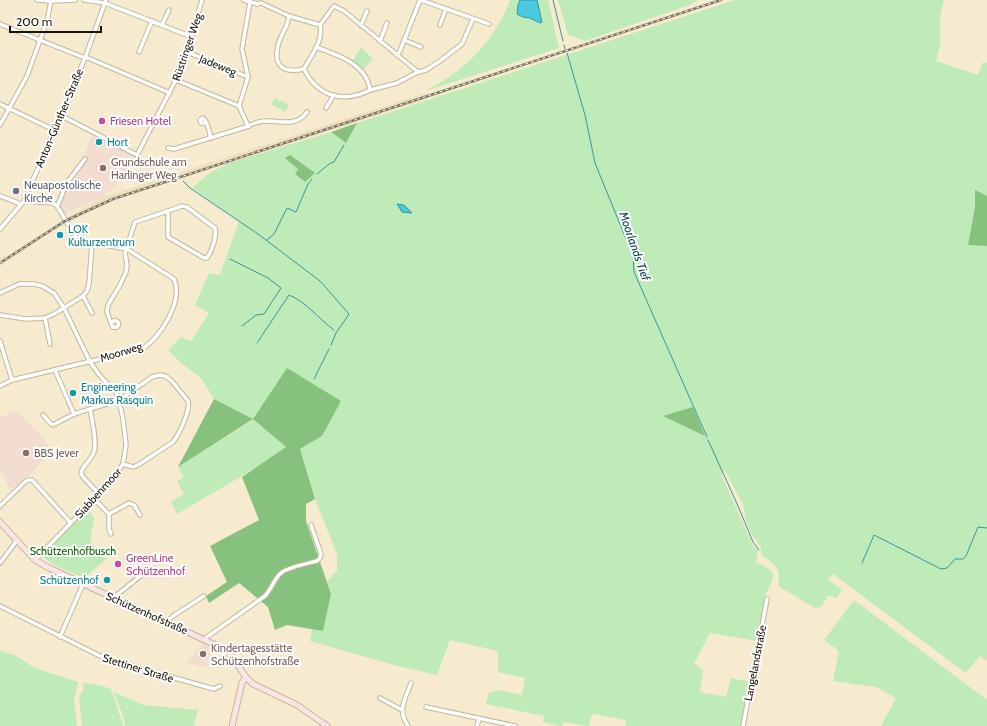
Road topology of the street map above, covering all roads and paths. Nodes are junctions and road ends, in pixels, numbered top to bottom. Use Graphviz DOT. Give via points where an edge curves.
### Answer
graph roads {
  1 [pos="37,0"];
  2 [pos="75,0"];
  3 [pos="84,0"];
  4 [pos="202,0"];
  5 [pos="244,0"];
  6 [pos="420,0"];
  7 [pos="51,1"];
  8 [pos="261,1"];
  9 [pos="106,2"];
  10 [pos="250,2"];
  11 [pos="446,9"];
  12 [pos="169,10"];
  13 [pos="367,11"];
  14 [pos="289,16"];
  15 [pos="473,19"];
  16 [pos="152,21"];
  17 [pos="387,23"];
  18 [pos="0,24"];
  19 [pos="489,24"];
  20 [pos="162,25"];
  21 [pos="320,25"];
  22 [pos="440,25"];
  23 [pos="361,26"];
  24 [pos="192,37"];
  25 [pos="40,40"];
  26 [pos="404,40"];
  27 [pos="380,41"];
  28 [pos="421,46"];
  29 [pos="316,47"];
  30 [pos="139,52"];
  31 [pos="187,52"];
  32 [pos="397,55"];
  33 [pos="85,58"];
  34 [pos="304,69"];
  35 [pos="418,72"];
  36 [pos="248,77"];
  37 [pos="176,80"];
  38 [pos="370,90"];
  39 [pos="170,93"];
  40 [pos="334,96"];
  41 [pos="0,104"];
  42 [pos="239,106"];
  43 [pos="9,108"];
  44 [pos="326,108"];
  45 [pos="307,112"];
  46 [pos="60,115"];
  47 [pos="207,123"];
  48 [pos="0,125"];
  49 [pos="249,126"];
  50 [pos="54,130"];
  51 [pos="211,138"];
  52 [pos="168,148"];
  53 [pos="85,159"];
  54 [pos="0,196"];
  55 [pos="22,203"];
  56 [pos="57,206"];
  57 [pos="168,211"];
  58 [pos="0,229"];
  59 [pos="92,244"];
  60 [pos="127,249"];
  61 [pos="0,292"];
  62 [pos="83,296"];
  63 [pos="64,308"];
  64 [pos="92,313"];
  65 [pos="0,316"];
  66 [pos="45,318"];
  67 [pos="111,322"];
  68 [pos="0,341"];
  69 [pos="50,344"];
  70 [pos="90,362"];
  71 [pos="55,370"];
  72 [pos="12,380"];
  73 [pos="0,386"];
  74 [pos="118,400"];
  75 [pos="90,409"];
  76 [pos="74,414"];
  77 [pos="43,415"];
  78 [pos="123,464"];
  79 [pos="98,493"];
  80 [pos="94,499"];
  81 [pos="0,506"];
  82 [pos="109,514"];
  83 [pos="140,515"];
  84 [pos="0,522"];
  85 [pos="71,523"];
  86 [pos="311,525"];
  87 [pos="111,534"];
  88 [pos="16,540"];
  89 [pos="35,560"];
  90 [pos="0,563"];
  91 [pos="149,569"];
  92 [pos="83,584"];
  93 [pos="204,596"];
  94 [pos="113,598"];
  95 [pos="767,599"];
  96 [pos="0,606"];
  97 [pos="166,622"];
  98 [pos="60,637"];
  99 [pos="204,639"];
  100 [pos="246,677"];
  101 [pos="250,682"];
  102 [pos="411,683"];
  103 [pos="220,686"];
  104 [pos="240,693"];
  105 [pos="380,698"];
  106 [pos="426,707"];
  107 [pos="402,710"];
  108 [pos="479,720"];
  109 [pos="232,726"];
  110 [pos="327,726"];
  111 [pos="408,726"];
  112 [pos="477,726"];
  113 [pos="515,726"];
  114 [pos="743,726"];
  1 -- 7 [label="street"];
  2 -- 7 [label="street"];
  3 -- 9 [label="street"];
  4 -- 24 [label="street, Rüstringer Weg"];
  5 -- 10 [label="street"];
  6 -- 11 [label="street"];
  6 -- 26 [label="street"];
  7 -- 25 [label="street"];
  8 -- 10 [label="street" via="257,4"];
  8 -- 14 [label="street"];
  9 -- 16 [label="street"];
  9 -- 33 [label="street, Anton-Günther-Straße"];
  10 -- 36 [label="street" via="242,49"];
  11 -- 15 [label="street"];
  11 -- 22 [label="street"];
  12 -- 20 [label="street"];
  13 -- 23 [label="street"];
  14 -- 21 [label="street"];
  14 -- 34 [label="street" via="279,43 277,58 279,65 284,69"];
  15 -- 19 [label="street"];
  15 -- 35 [label="street" via="462,44 426,70"];
  16 -- 20 [label="street"];
  16 -- 30 [label="street"];
  17 -- 27 [label="street"];
  18 -- 25 [label="street"];
  20 -- 24 [label="street"];
  21 -- 23 [label="street" via="334,6"];
  21 -- 29 [label="street" via="321,31"];
  23 -- 27 [label="street"];
  24 -- 31 [label="street, Rüstringer Weg"];
  25 -- 33 [label="street"];
  25 -- 43 [label="street" via="27,76"];
  26 -- 28 [label="street"];
  26 -- 32 [label="street"];
  27 -- 32 [label="street"];
  29 -- 34 [label="street"];
  29 -- 38 [label="street" via="340,57 360,70 366,76"];
  31 -- 36 [label="street, Jadeweg"];
  31 -- 37 [label="street, Rüstringer Weg"];
  32 -- 35 [label="street"];
  33 -- 39 [label="street"];
  33 -- 46 [label="street, Anton-Günther-Straße"];
  34 -- 40 [label="street" via="313,84"];
  35 -- 38 [label="street" via="396,83"];
  36 -- 42 [label="street"];
  37 -- 39 [label="street, Rüstringer Weg"];
  37 -- 42 [label="street"];
  38 -- 40 [label="street" via="351,97"];
  39 -- 46 [label="street, Rüstringer Weg" via="137,154"];
  40 -- 44 [label="street"];
  41 -- 43 [label="street"];
  42 -- 49 [label="street"];
  43 -- 48 [label="street"];
  43 -- 50 [label="street"];
  45 -- 49 [label="street" via="302,118 290,123 262,121"];
  46 -- 50 [label="street, Anton-Günther-Straße"];
  47 -- 51 [label="street"];
  49 -- 51 [label="street"];
  50 -- 55 [label="street, Anton-Günther-Straße"];
  51 -- 52 [label="street" via="174,149"];
  53 -- 56 [label="street" via="66,184"];
  54 -- 55 [label="street"];
  55 -- 56 [label="street" via="52,203"];
  55 -- 58 [label="street, Anton-Günther-Straße"];
  56 -- 59 [label="street, Moorweg" via="75,236 84,243"];
  57 -- 57 [label="street" via="168,236 207,258 215,228 182,206"];
  57 -- 60 [label="street" via="135,222"];
  59 -- 60 [label="street, Moorweg"];
  59 -- 62 [label="street" via="90,284"];
  60 -- 67 [label="street" via="124,253 126,272 108,305 107,312"];
  60 -- 70 [label="street, Moorweg" via="174,279 177,292 169,319 146,346"];
  61 -- 63 [label="street, Siabbenmoor" via="19,284 34,284 54,293"];
  62 -- 63 [label="street"];
  62 -- 64 [label="street"];
  63 -- 66 [label="street"];
  63 -- 70 [label="street, Siabbenmoor"];
  65 -- 66 [label="street"];
  66 -- 69 [label="street"];
  68 -- 72 [label="street"];
  70 -- 71 [label="street, Moorweg"];
  70 -- 74 [label="street, Siabbenmoor" via="116,393"];
  71 -- 72 [label="street, Moorweg"];
  71 -- 76 [label="street"];
  72 -- 73 [label="street, Moorweg"];
  74 -- 75 [label="street"];
  74 -- 78 [label="street, Siabbenmoor" via="126,445"];
  74 -- 78 [label="street" via="152,377 165,376 171,380 189,405 177,438 173,442 138,465 133,467"];
  75 -- 76 [label="street"];
  75 -- 79 [label="street" via="95,451 83,466 81,473"];
  76 -- 77 [label="street" via="53,425"];
  78 -- 79 [label="street, Siabbenmoor" via="109,484"];
  79 -- 80 [label="street, Siabbenmoor"];
  80 -- 82 [label="street"];
  80 -- 85 [label="street, Siabbenmoor"];
  81 -- 85 [label="street" via="26,481 32,480"];
  82 -- 83 [label="street" via="129,503 134,505"];
  82 -- 87 [label="street"];
  84 -- 88 [label="main road, Schützenhofstraße"];
  85 -- 89 [label="street, Siabbenmoor"];
  86 -- 99 [label="street" via="321,554 320,558 281,572 265,596"];
  88 -- 89 [label="main road, Schützenhofstraße"];
  88 -- 90 [label="street"];
  89 -- 92 [label="main road, Schützenhofstraße"];
  91 -- 94 [label="street"];
  92 -- 94 [label="main road, Schützenhofstraße"];
  92 -- 98 [label="street"];
  93 -- 97 [label="street"];
  94 -- 97 [label="main road, Schützenhofstraße"];
  95 -- 114 [label="street, Langelandstraße"];
  96 -- 98 [label="street, Stettiner Straße"];
  97 -- 99 [label="main road, Schützenhofstraße"];
  98 -- 103 [label="street, Stettiner Straße" via="117,663 214,689"];
  99 -- 100 [label="main road, Schützenhofstraße" via="227,650"];
  100 -- 101 [label="main road, Schützenhofstraße"];
  100 -- 104 [label="main road"];
  101 -- 104 [label="main road"];
  101 -- 110 [label="main road" via="298,705"];
  102 -- 107 [label="street"];
  104 -- 109 [label="main road"];
  105 -- 107 [label="street"];
  106 -- 108 [label="street"];
  107 -- 111 [label="street" via="402,716"];
  108 -- 112 [label="street"];
  108 -- 113 [label="street"];
}
